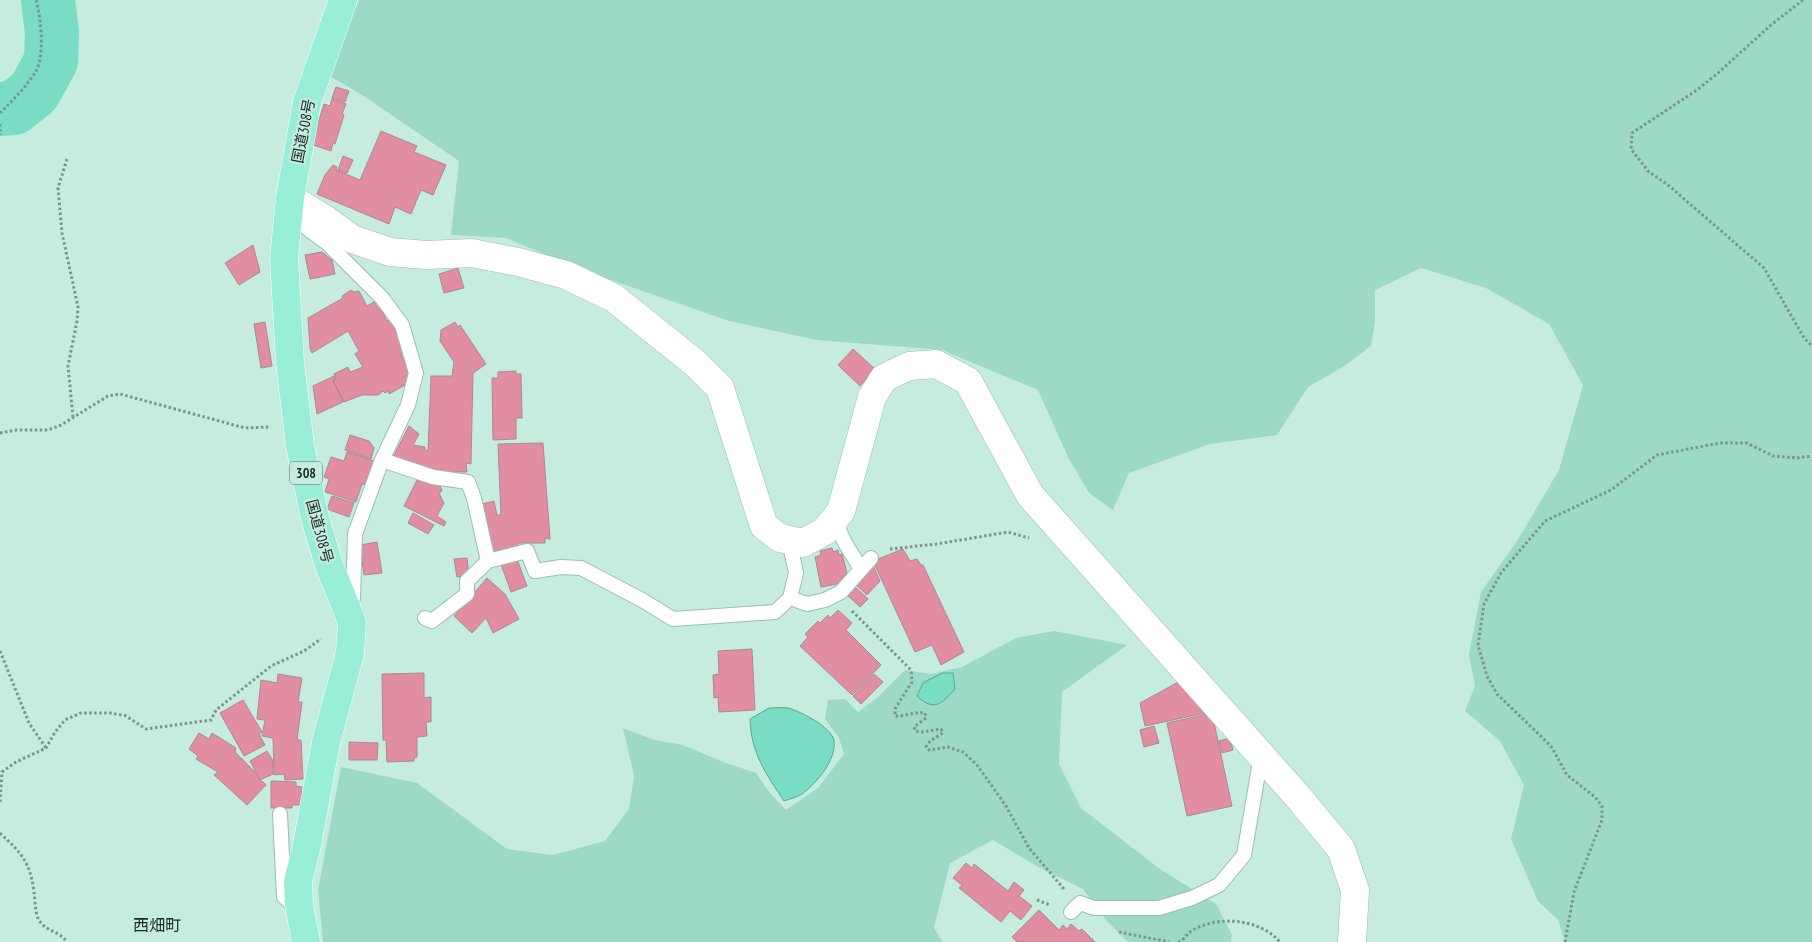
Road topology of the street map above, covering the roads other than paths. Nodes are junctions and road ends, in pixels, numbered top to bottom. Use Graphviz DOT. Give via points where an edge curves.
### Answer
graph roads {
  1 [pos="343,0"];
  2 [pos="289,207"];
  3 [pos="382,460"];
  4 [pos="834,519"];
  5 [pos="789,540"];
  6 [pos="871,558"];
  7 [pos="488,561"];
  8 [pos="862,569"];
  9 [pos="790,598"];
  10 [pos="345,606"];
  11 [pos="425,618"];
  12 [pos="1261,756"];
  13 [pos="280,814"];
  14 [pos="1075,907"];
  15 [pos="300,910"];
  16 [pos="306,942"];
  17 [pos="1352,942"];
  1 -- 2 [label="highway, 国道308号 / 308" via="307,102"];
  2 -- 3 [label="lane" via="382,298 402,325 416,373 408,404"];
  2 -- 5 [label="street" via="326,220 352,239 390,252 426,255 472,253 566,275 614,298 695,363 720,388 764,526 780,538"];
  2 -- 10 [label="highway, 国道308号 / 308" via="285,284 300,446 315,518"];
  3 -- 7 [label="lane" via="433,477 468,482"];
  3 -- 10 [label="lane" via="355,534 354,598"];
  4 -- 5 [label="street" via="825,531 803,543"];
  4 -- 8 [label="lane"];
  4 -- 12 [label="street" via="840,511 872,397 884,378 909,366 936,364 968,381 1030,495"];
  5 -- 9 [label="lane" via="796,573"];
  6 -- 8 [label="lane"];
  7 -- 9 [label="lane" via="527,551 535,571 581,568 673,619 775,612"];
  7 -- 11 [label="lane" via="468,581 467,594 432,621"];
  8 -- 9 [label="lane" via="841,592 825,600 807,604"];
  10 -- 15 [label="highway, 国道308号 / 308" via="352,622 350,653 326,742 308,845 298,882"];
  12 -- 14 [label="lane" via="1244,855 1219,886 1159,908"];
  12 -- 17 [label="street" via="1341,849 1355,890"];
  13 -- 15 [label="lane" via="284,897"];
  15 -- 16 [label="highway, 国道308号 / 308"];
}
